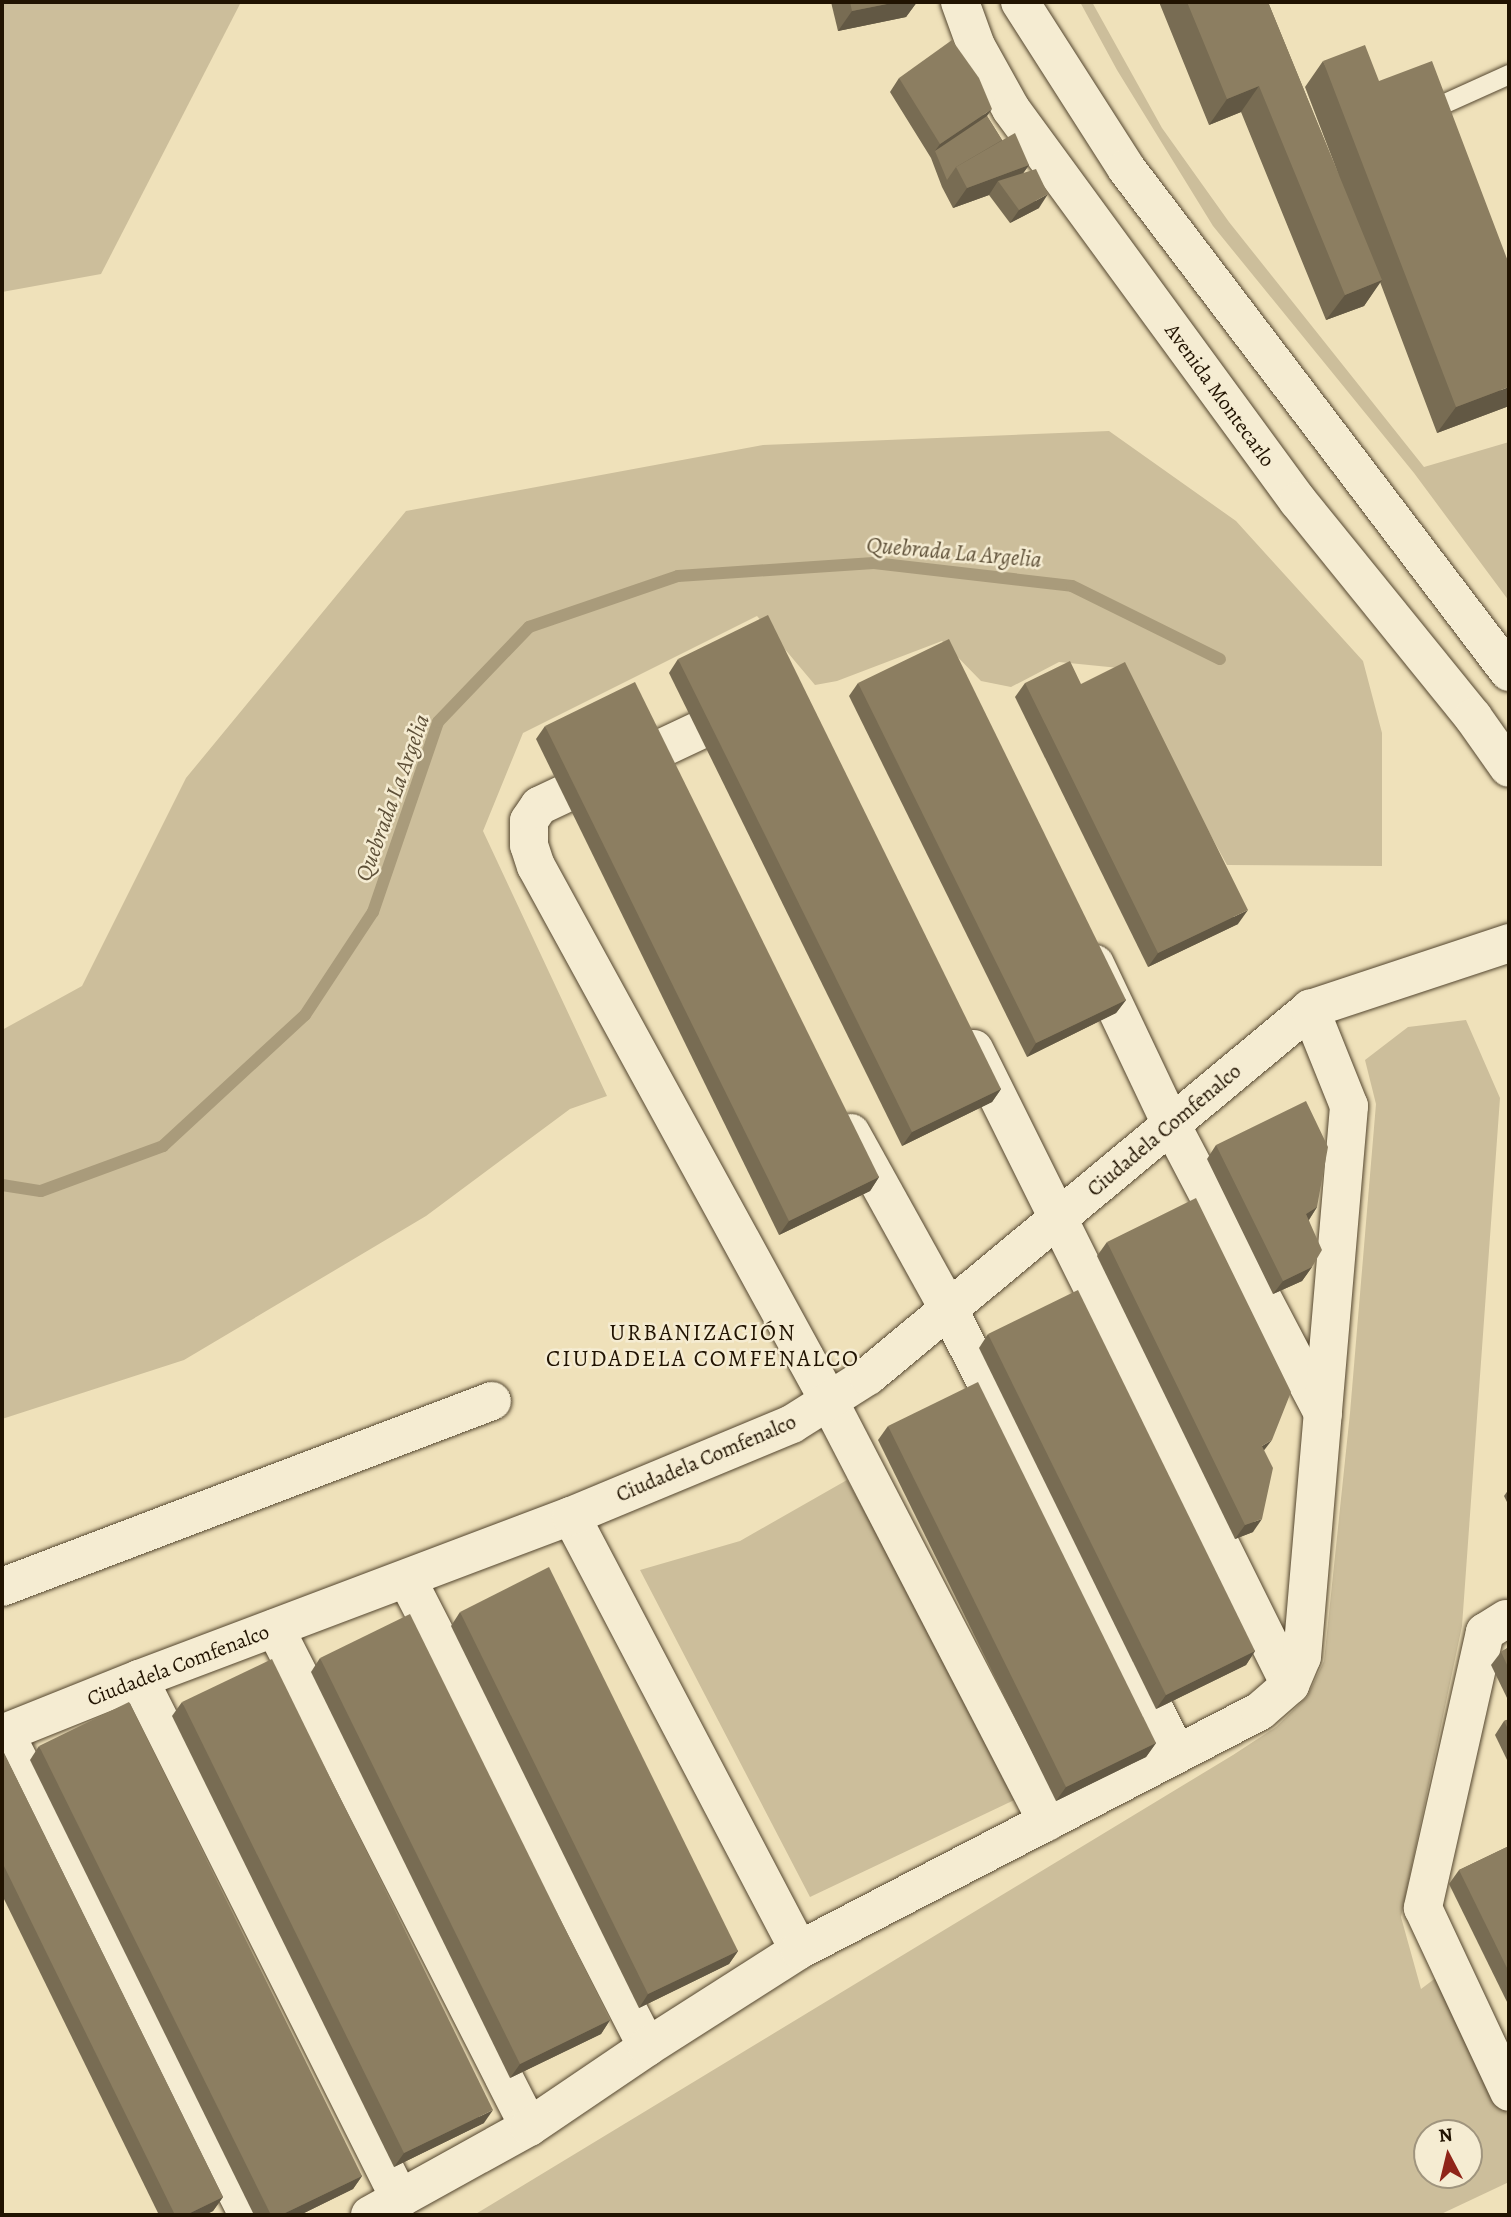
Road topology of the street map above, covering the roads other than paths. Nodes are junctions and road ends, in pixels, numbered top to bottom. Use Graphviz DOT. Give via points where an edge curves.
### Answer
graph roads {
  1 [pos="960,2"];
  2 [pos="1020,2"];
  3 [pos="1509,74"];
  4 [pos="1438,106"];
  5 [pos="1509,672"];
  6 [pos="732,715"];
  7 [pos="1509,768"];
  8 [pos="1082,935"];
  9 [pos="1509,943"];
  10 [pos="1310,1009"];
  11 [pos="959,1020"];
  12 [pos="836,1106"];
  13 [pos="1171,1124"];
  14 [pos="1059,1218"];
  15 [pos="949,1310"];
  16 [pos="492,1401"];
  17 [pos="829,1401"];
  18 [pos="1323,1414"];
  19 [pos="571,1516"];
  20 [pos="407,1579"];
  21 [pos="2,1587"];
  22 [pos="1506,1619"];
  23 [pos="275,1628"];
  24 [pos="139,1679"];
  25 [pos="1290,1685"];
  26 [pos="3,1733"];
  27 [pos="1177,1754"];
  28 [pos="1047,1822"];
  29 [pos="799,1950"];
  30 [pos="647,2047"];
  31 [pos="1509,2092"];
  32 [pos="529,2127"];
  33 [pos="385,2207"];
  34 [pos="248,2215"];
  1 -- 7 [label="street, Avenida Montecarlo" via="976,46 1011,109 1298,501"];
  2 -- 5 [label="street" via="1126,168"];
  3 -- 4 [label="lane"];
  6 -- 17 [label="street" via="651,770 539,806 529,821 529,845 536,866"];
  8 -- 13 [label="street"];
  9 -- 10 [label="street, Ciudadela Comfenalco"];
  10 -- 13 [label="street, Ciudadela Comfenalco"];
  10 -- 18 [label="street" via="1349,1106"];
  11 -- 14 [label="street"];
  12 -- 15 [label="street"];
  13 -- 14 [label="street, Ciudadela Comfenalco"];
  13 -- 18 [label="street"];
  14 -- 15 [label="street, Ciudadela Comfenalco"];
  14 -- 25 [label="street"];
  15 -- 17 [label="street, Ciudadela Comfenalco" via="868,1376"];
  15 -- 27 [label="street"];
  16 -- 21 [label="street"];
  17 -- 19 [label="street, Ciudadela Comfenalco" via="792,1424"];
  17 -- 28 [label="street"];
  18 -- 25 [label="street" via="1302,1657"];
  19 -- 20 [label="street, Ciudadela Comfenalco"];
  19 -- 29 [label="street"];
  20 -- 23 [label="street, Ciudadela Comfenalco"];
  20 -- 30 [label="street"];
  22 -- 31 [label="street" via="1485,1632 1423,1909"];
  23 -- 24 [label="street, Ciudadela Comfenalco"];
  23 -- 32 [label="street"];
  24 -- 26 [label="street, Ciudadela Comfenalco"];
  24 -- 33 [label="street"];
  25 -- 27 [label="street" via="1260,1711"];
  26 -- 34 [label="street"];
  27 -- 28 [label="street"];
  28 -- 29 [label="street"];
  29 -- 30 [label="street"];
  30 -- 32 [label="street"];
  32 -- 33 [label="street"];
}
